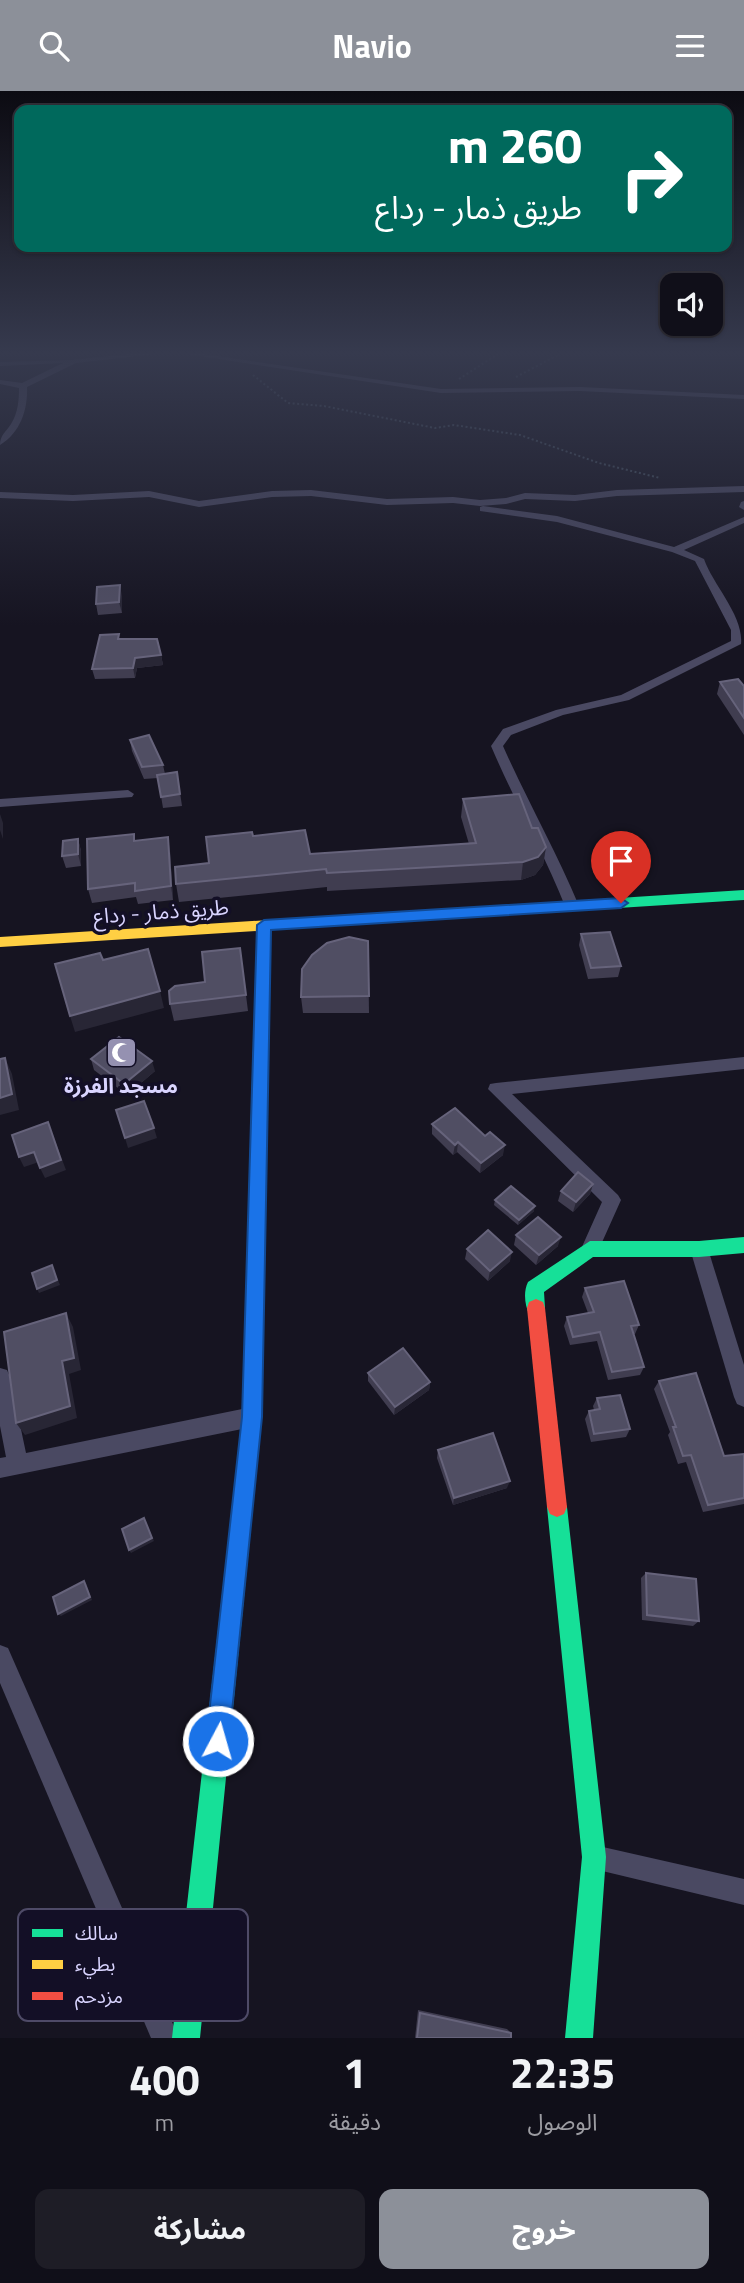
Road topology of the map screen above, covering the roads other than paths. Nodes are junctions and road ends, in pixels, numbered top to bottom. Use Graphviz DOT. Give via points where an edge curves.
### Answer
graph roads {
  1 [pos="744,489"];
  2 [pos="0,495"];
  3 [pos="575,498"];
  4 [pos="466,502"];
  5 [pos="522,515"];
  6 [pos="744,520"];
  7 [pos="675,549"];
  8 [pos="737,642"];
  9 [pos="744,656"];
  10 [pos="128,794"];
  11 [pos="0,803"];
  12 [pos="744,895"];
  13 [pos="572,906"];
  14 [pos="264,925"];
  15 [pos="0,942"];
  16 [pos="744,1063"];
  17 [pos="744,1244"];
  18 [pos="590,1249"];
  19 [pos="699,1249"];
  20 [pos="0,1377"];
  21 [pos="744,1397"];
  22 [pos="252,1417"];
  23 [pos="9,1467"];
  24 [pos="0,1656"];
  25 [pos="594,1857"];
  26 [pos="744,1892"];
  27 [pos="109,1909"];
  28 [pos="200,1909"];
  29 [pos="158,2021"];
  30 [pos="165,2038"];
  31 [pos="579,2038"];
  1 -- 3 [label="street"];
  2 -- 4 [label="street" via="149,494 199,504 311,493 387,502"];
  3 -- 4 [label="street" via="525,496"];
  3 -- 5 [label="street" via="557,508"];
  4 -- 5 [label="street"];
  5 -- 7 [label="street" via="557,519"];
  6 -- 7 [label="street"];
  7 -- 8 [label="street" via="699,559 737,627"];
  8 -- 9 [label="street"];
  8 -- 13 [label="street" via="625,698 560,712 507,732 497,746"];
  10 -- 11 [label="street"];
  12 -- 13 [label="street, طريق ذمار - رداع"];
  13 -- 14 [label="street, طريق ذمار - رداع"];
  14 -- 15 [label="street, طريق ذمار - رداع"];
  14 -- 22 [label="street"];
  16 -- 18 [label="street" via="496,1089 612,1200"];
  17 -- 19 [label="street"];
  18 -- 19 [label="street"];
  18 -- 25 [label="street" via="534,1288"];
  19 -- 21 [label="street"];
  20 -- 23 [label="street"];
  22 -- 23 [label="street"];
  22 -- 28 [label="street"];
  24 -- 27 [label="street"];
  25 -- 26 [label="street"];
  25 -- 31 [label="street"];
  29 -- 30 [label="street"];
}
